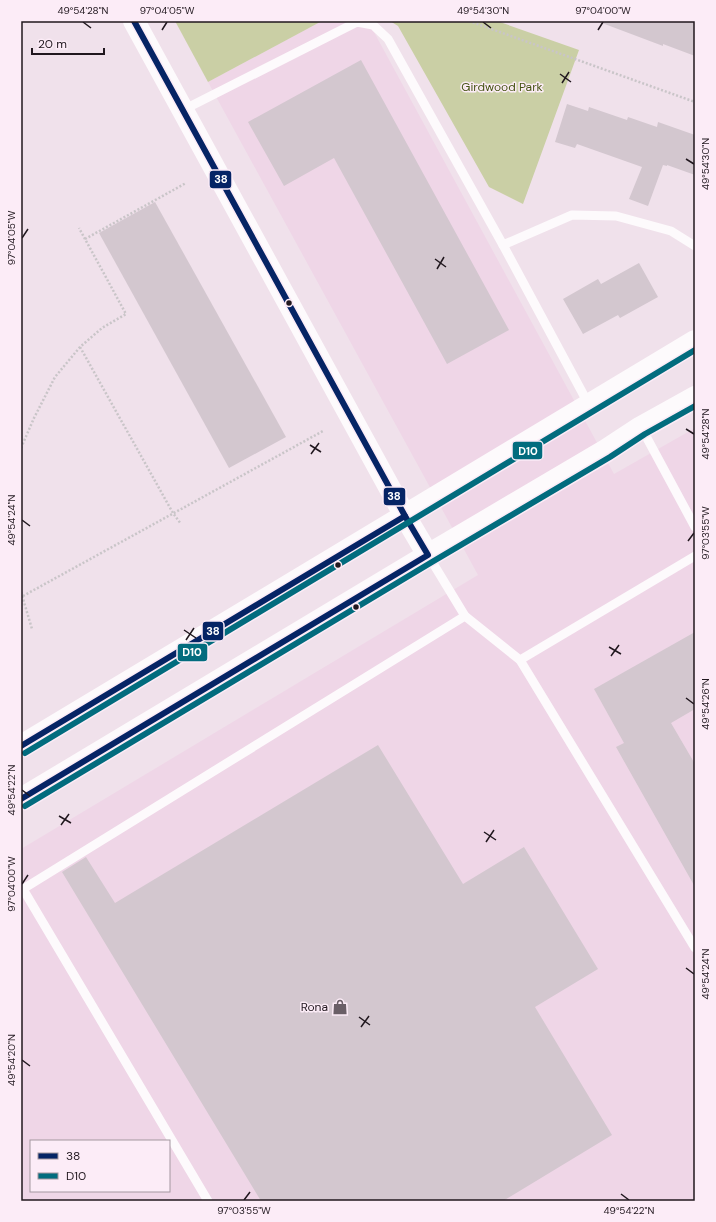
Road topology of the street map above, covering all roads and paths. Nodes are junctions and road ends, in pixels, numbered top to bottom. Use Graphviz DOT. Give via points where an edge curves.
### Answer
graph roads {
  1 [pos="134,21"];
  2 [pos="469,21"];
  3 [pos="695,102"];
  4 [pos="183,110"];
  5 [pos="186,183"];
  6 [pos="79,228"];
  7 [pos="85,239"];
  8 [pos="503,245"];
  9 [pos="695,246"];
  10 [pos="695,341"];
  11 [pos="80,347"];
  12 [pos="695,397"];
  13 [pos="589,405"];
  14 [pos="641,427"];
  15 [pos="323,430"];
  16 [pos="21,448"];
  17 [pos="173,513"];
  18 [pos="405,516"];
  19 [pos="181,524"];
  20 [pos="695,527"];
  21 [pos="428,555"];
  22 [pos="695,556"];
  23 [pos="21,592"];
  24 [pos="23,596"];
  25 [pos="466,616"];
  26 [pos="32,629"];
  27 [pos="520,660"];
  28 [pos="21,746"];
  29 [pos="21,799"];
  30 [pos="695,948"];
  31 [pos="208,1201"];
  1 -- 4 [label="street"];
  2 -- 3 [label="path"];
  4 -- 8 [label="lane" via="356,22 373,25 388,39"];
  4 -- 18 [label="street"];
  5 -- 7 [label="path"];
  6 -- 7 [label="path"];
  7 -- 11 [label="path" via="126,314 102,328"];
  8 -- 9 [label="lane" via="572,215 616,216 671,231"];
  8 -- 13 [label="lane"];
  10 -- 13 [label="street"];
  11 -- 16 [label="path" via="55,377"];
  11 -- 17 [label="path"];
  12 -- 14 [label="street"];
  13 -- 18 [label="street"];
  14 -- 20 [label="lane"];
  14 -- 21 [label="street"];
  15 -- 17 [label="path"];
  17 -- 19 [label="path"];
  17 -- 24 [label="path"];
  18 -- 21 [label="street"];
  18 -- 28 [label="street"];
  21 -- 25 [label="lane"];
  21 -- 29 [label="street"];
  22 -- 27 [label="lane"];
  23 -- 24 [label="path"];
  24 -- 26 [label="path"];
  25 -- 27 [label="lane"];
  25 -- 31 [label="lane" via="23,889"];
  27 -- 30 [label="lane"];
}
